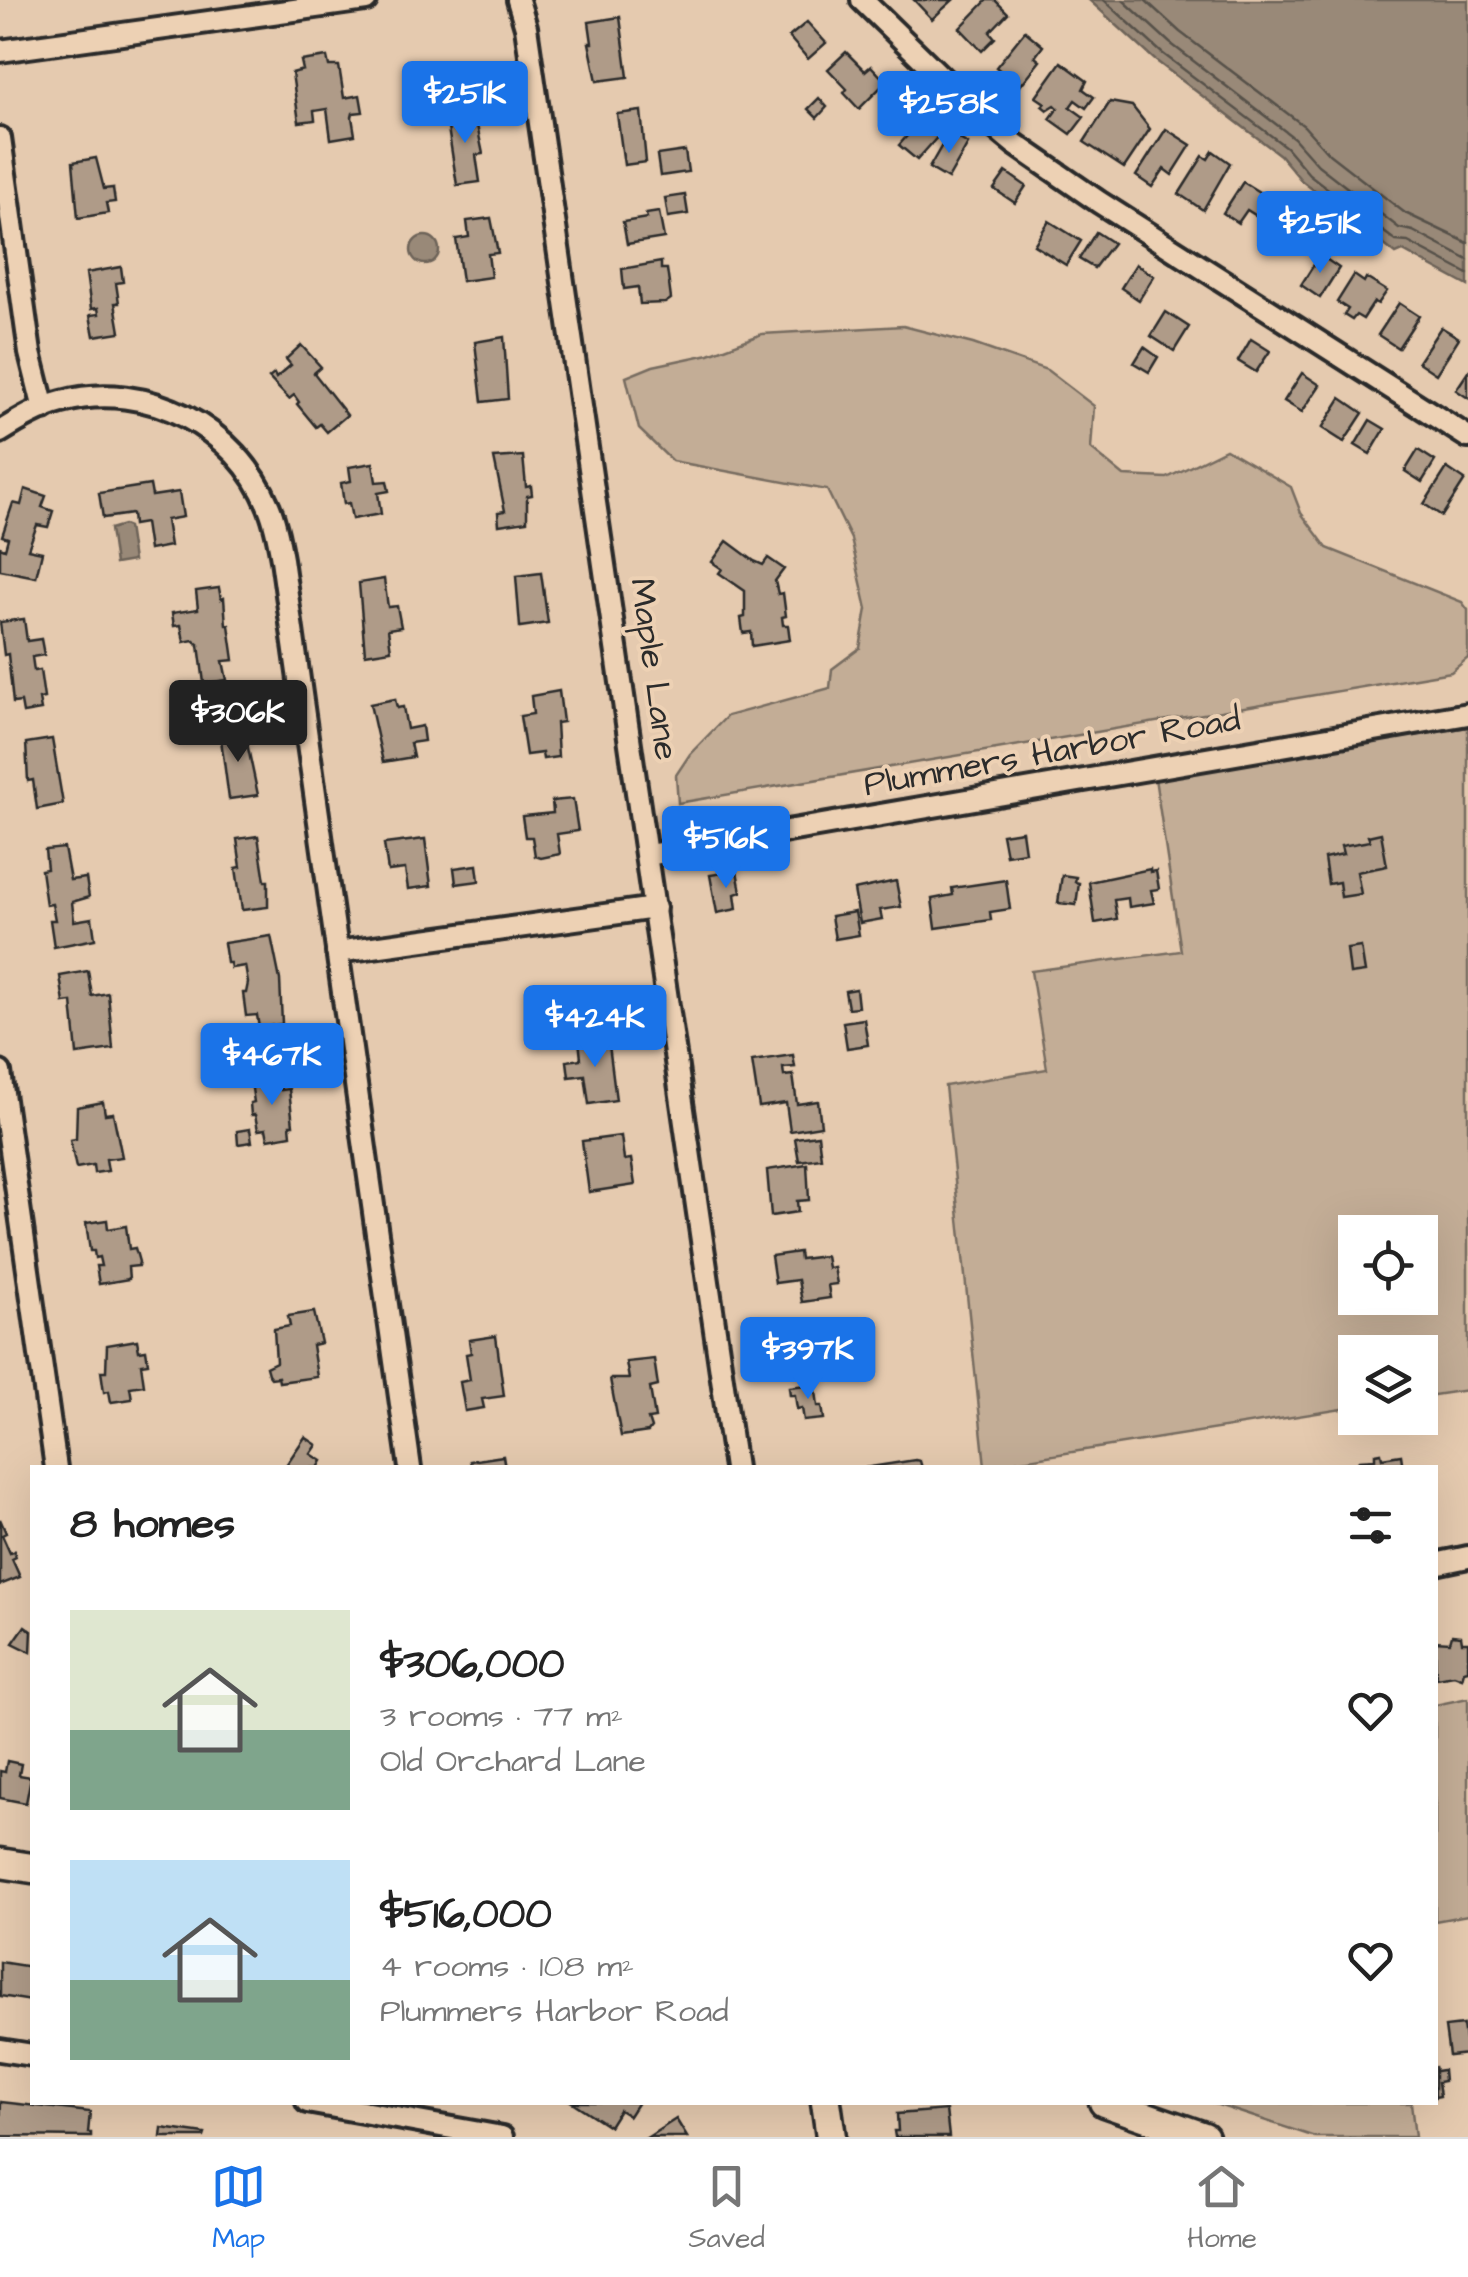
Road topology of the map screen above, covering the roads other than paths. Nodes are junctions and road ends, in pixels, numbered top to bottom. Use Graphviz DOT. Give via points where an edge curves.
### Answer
graph roads {
  1 [pos="366,0"];
  2 [pos="518,0"];
  3 [pos="862,0"];
  4 [pos="0,51"];
  5 [pos="0,138"];
  6 [pos="44,409"];
  7 [pos="0,432"];
  8 [pos="1468,437"];
  9 [pos="1468,714"];
  10 [pos="648,855"];
  11 [pos="656,908"];
  12 [pos="337,952"];
  13 [pos="0,1072"];
  14 [pos="56,1465"];
  15 [pos="410,1465"];
  16 [pos="735,1465"];
  17 [pos="1468,1557"];
  18 [pos="1438,1563"];
  19 [pos="0,1863"];
  20 [pos="30,1868"];
  21 [pos="0,2050"];
  22 [pos="30,2056"];
  23 [pos="324,2105"];
  24 [pos="826,2105"];
  25 [pos="1113,2105"];
  26 [pos="502,2137"];
  27 [pos="831,2137"];
  28 [pos="1204,2137"];
  1 -- 4 [label="street"];
  2 -- 10 [label="street, Maple Lane"];
  3 -- 8 [label="street" via="1015,144"];
  5 -- 6 [label="street"];
  6 -- 7 [label="street"];
  6 -- 12 [label="street" via="114,397 169,409 219,438 264,495 282,559"];
  9 -- 10 [label="street, Plummers Harbor Road"];
  10 -- 11 [label="street, Maple Lane"];
  11 -- 12 [label="street"];
  11 -- 16 [label="street, Maple Lane"];
  12 -- 15 [label="street"];
  13 -- 14 [label="street"];
  17 -- 18 [label="street"];
  19 -- 20 [label="street"];
  21 -- 22 [label="street"];
  23 -- 26 [label="street"];
  24 -- 27 [label="street"];
  25 -- 28 [label="street"];
}
